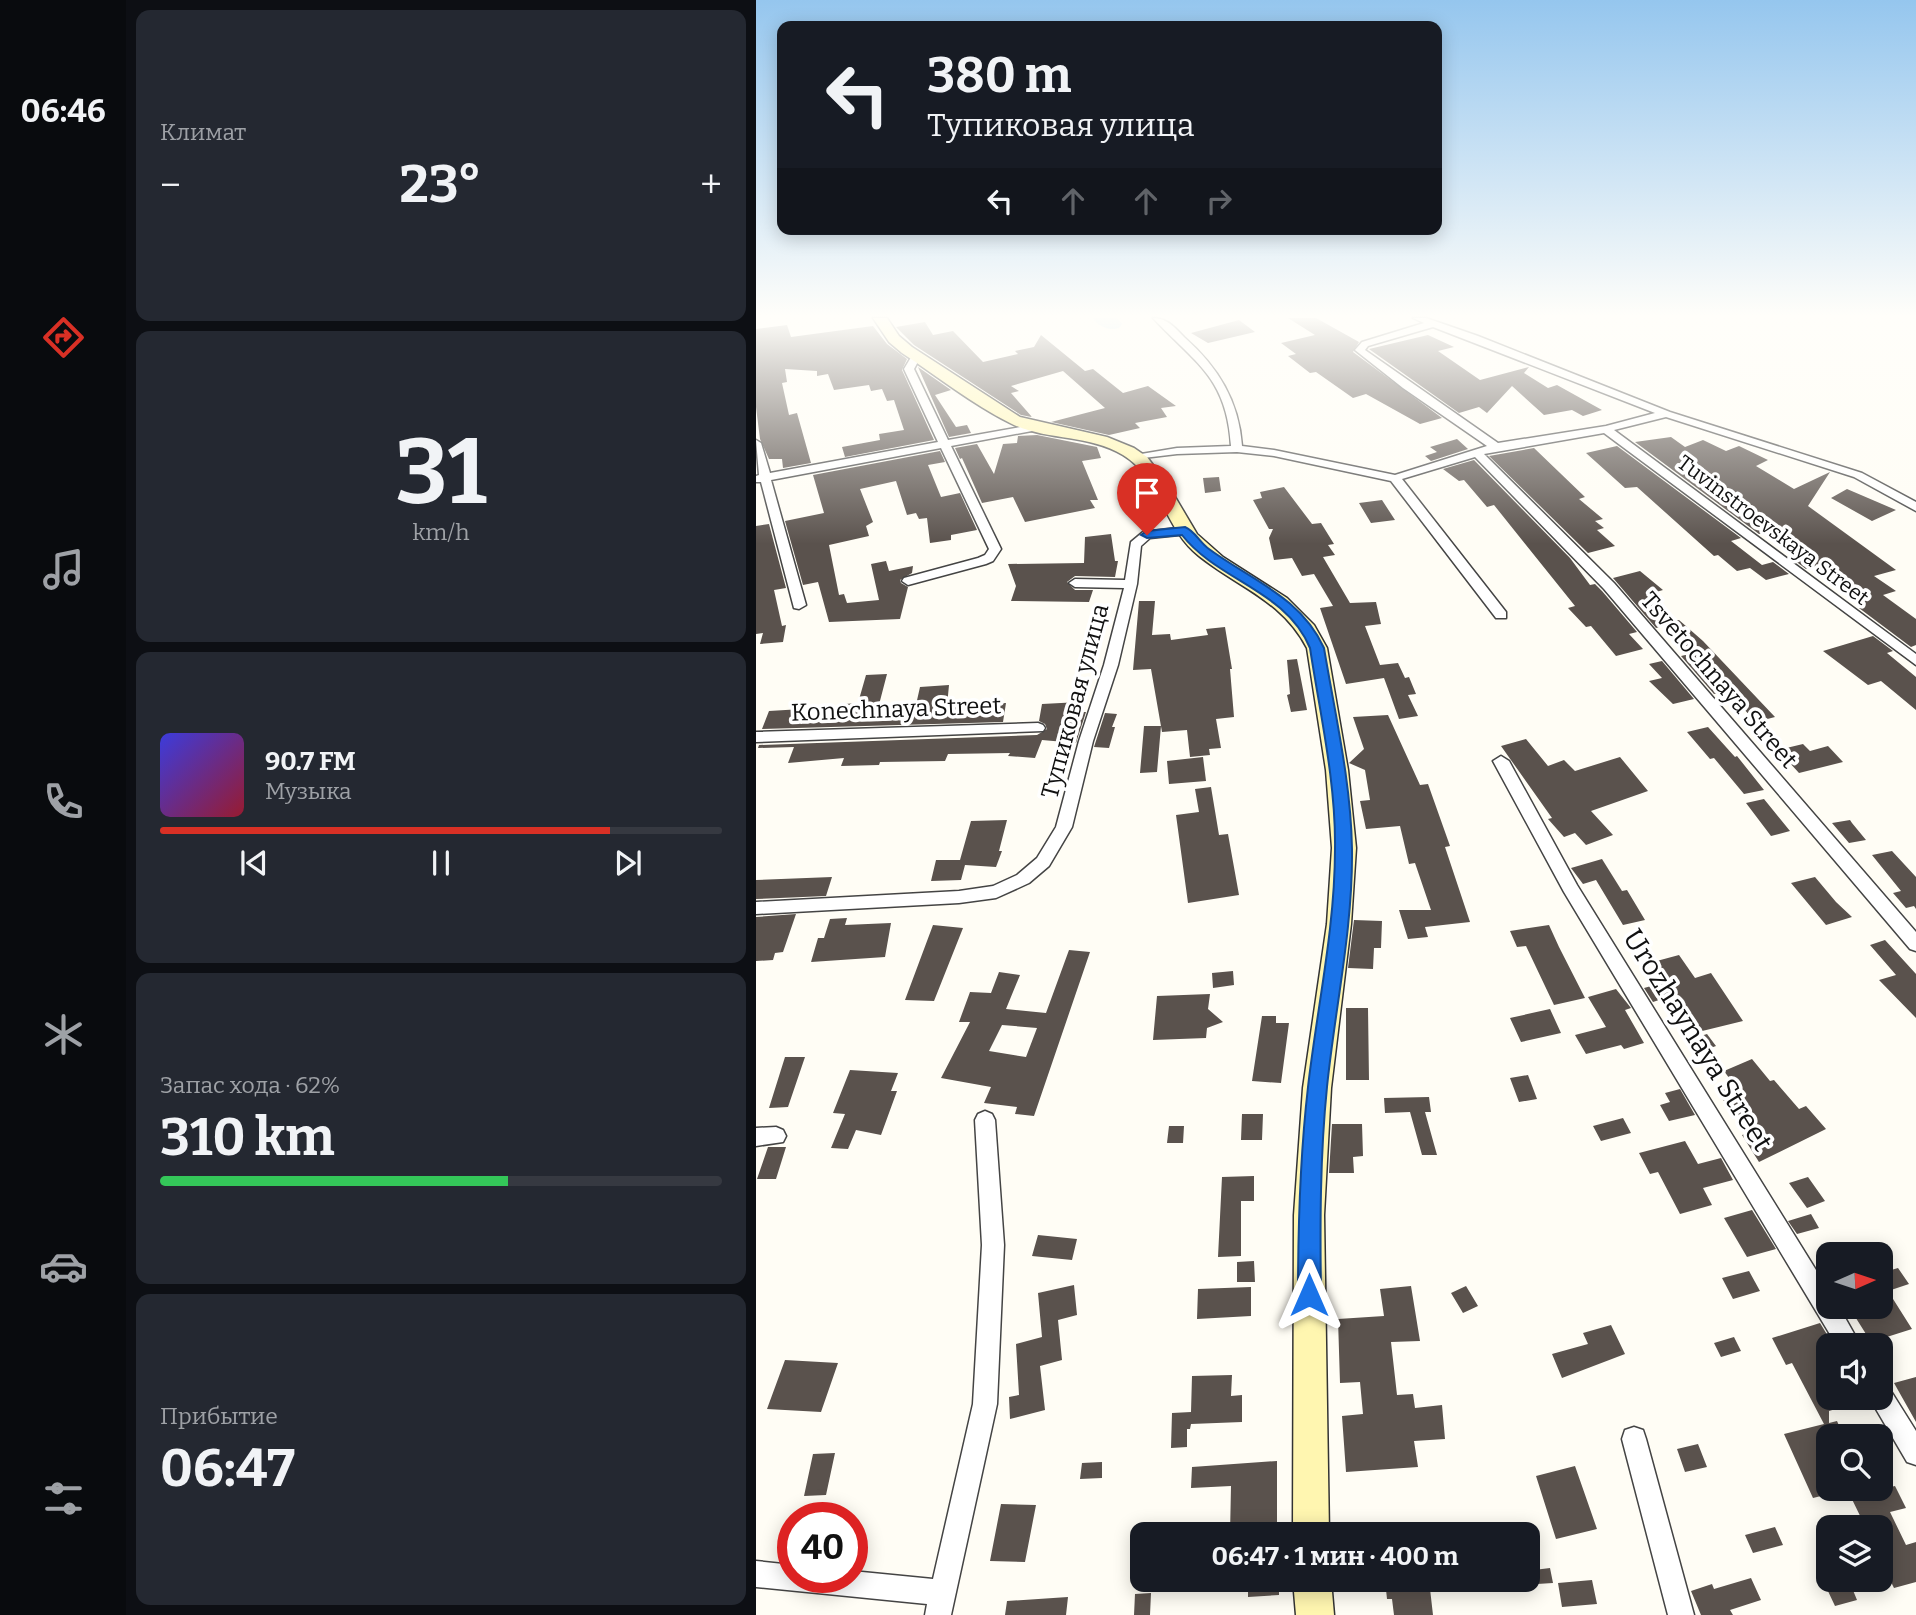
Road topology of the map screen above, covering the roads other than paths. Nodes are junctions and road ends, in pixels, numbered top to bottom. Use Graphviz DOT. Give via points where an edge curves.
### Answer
graph roads {
  1 [pos="921,393"];
  2 [pos="974,393"];
  3 [pos="1225,393"];
  4 [pos="1418,393"];
  5 [pos="1612,393"];
  6 [pos="1666,414"];
  7 [pos="1032,428"];
  8 [pos="1606,429"];
  9 [pos="756,443"];
  10 [pos="945,444"];
  11 [pos="1496,447"];
  12 [pos="1237,449"];
  13 [pos="1478,454"];
  14 [pos="1139,457"];
  15 [pos="760,478"];
  16 [pos="1395,478"];
  17 [pos="1916,507"];
  18 [pos="1185,531"];
  19 [pos="908,581"];
  20 [pos="1075,583"];
  21 [pos="1131,584"];
  22 [pos="799,605"];
  23 [pos="1501,615"];
  24 [pos="1916,661"];
  25 [pos="1038,728"];
  26 [pos="756,737"];
  27 [pos="1500,761"];
  28 [pos="756,908"];
  29 [pos="1916,944"];
  30 [pos="985,1120"];
  31 [pos="1842,1333"];
  32 [pos="1890,1410"];
  33 [pos="1634,1439"];
  34 [pos="1916,1453"];
  35 [pos="1311,1522"];
  36 [pos="756,1574"];
  37 [pos="1313,1592"];
  38 [pos="941,1604"];
  39 [pos="1315,1615"];
  40 [pos="1681,1615"];
  1 -- 10 [label="street"];
  2 -- 7 [label="street"];
  3 -- 12 [label="street" via="1232,407"];
  4 -- 11 [label="street"];
  5 -- 6 [label="street"];
  6 -- 8 [label="street"];
  6 -- 17 [label="street" via="1858,475"];
  7 -- 10 [label="street"];
  7 -- 14 [label="street" via="1100,440"];
  8 -- 11 [label="street"];
  8 -- 24 [label="street, Tuvinstroevskaya Street"];
  9 -- 15 [label="street"];
  10 -- 15 [label="street"];
  10 -- 19 [label="street" via="994,554"];
  11 -- 13 [label="street"];
  12 -- 14 [label="street"];
  12 -- 16 [label="street"];
  13 -- 16 [label="street"];
  13 -- 29 [label="street, Tsvetochnaya Street" via="1609,586"];
  14 -- 18 [label="street" via="1159,481"];
  15 -- 22 [label="street"];
  16 -- 23 [label="street"];
  18 -- 21 [label="street, Тупиковая улица" via="1158,532 1139,539"];
  18 -- 35 [label="street" via="1225,567 1273,594 1310,633 1317,648 1337,769 1344,848 1339,924 1317,1088 1309,1215"];
  20 -- 21 [label="street"];
  21 -- 28 [label="street, Тупиковая улица" via="1065,827 1043,862 1023,879 996,892"];
  25 -- 26 [label="street, Konechnaya Street"];
  27 -- 31 [label="street, Urozhaynaya Street" via="1570,888"];
  30 -- 38 [label="street" via="993,1245 985,1404"];
  32 -- 34 [label="street"];
  33 -- 40 [label="street"];
  36 -- 38 [label="street"];
  37 -- 39 [label="street"];
}
